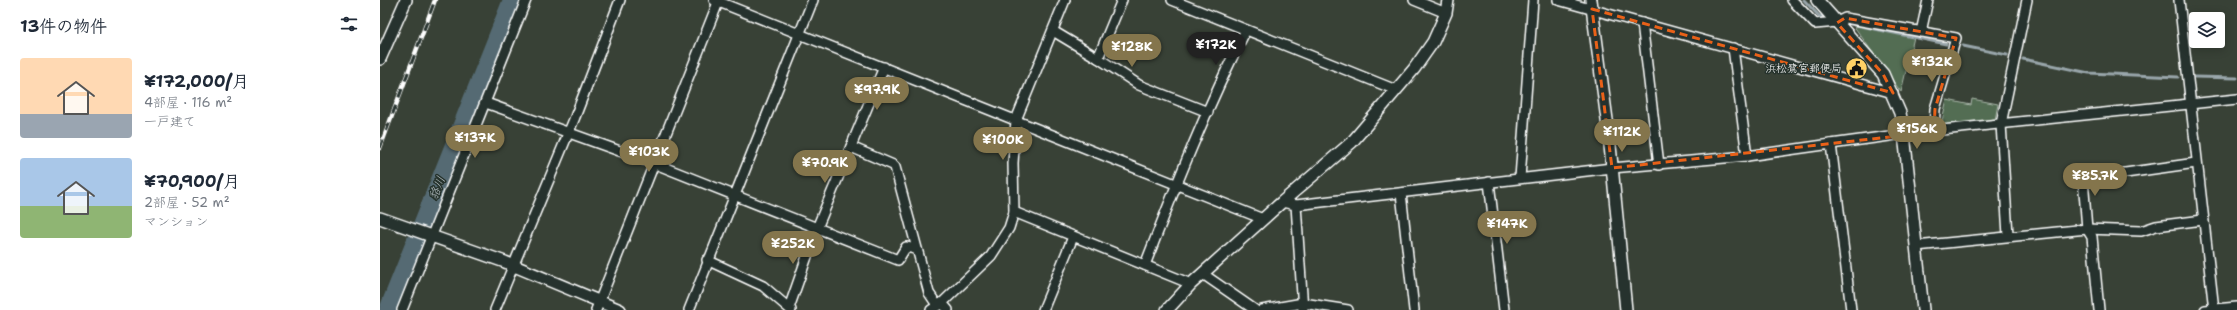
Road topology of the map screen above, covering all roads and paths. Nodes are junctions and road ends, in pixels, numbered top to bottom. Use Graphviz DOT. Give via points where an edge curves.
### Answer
graph roads {
  1 [pos="406,0"];
  2 [pos="526,0"];
  3 [pos="620,0"];
  4 [pos="813,0"];
  5 [pos="1065,0"];
  6 [pos="1122,0"];
  7 [pos="1172,0"];
  8 [pos="1414,0"];
  9 [pos="1448,0"];
  10 [pos="1533,0"];
  11 [pos="1558,0"];
  12 [pos="1792,0"];
  13 [pos="1817,0"];
  14 [pos="1928,0"];
  15 [pos="2027,0"];
  16 [pos="2179,0"];
  17 [pos="717,1"];
  18 [pos="1592,4"];
  19 [pos="1446,13"];
  20 [pos="1839,21"];
  21 [pos="1642,23"];
  22 [pos="1246,30"];
  23 [pos="1053,31"];
  24 [pos="1921,32"];
  25 [pos="800,34"];
  26 [pos="1732,48"];
  27 [pos="1098,58"];
  28 [pos="380,59"];
  29 [pos="884,67"];
  30 [pos="1396,90"];
  31 [pos="1892,93"];
  32 [pos="2237,99"];
  33 [pos="486,103"];
  34 [pos="2191,104"];
  35 [pos="1208,112"];
  36 [pos="1016,120"];
  37 [pos="2001,124"];
  38 [pos="1934,132"];
  39 [pos="568,134"];
  40 [pos="1904,134"];
  41 [pos="1831,144"];
  42 [pos="851,147"];
  43 [pos="1747,156"];
  44 [pos="653,163"];
  45 [pos="2196,163"];
  46 [pos="1659,165"];
  47 [pos="1612,168"];
  48 [pos="1520,178"];
  49 [pos="1489,182"];
  50 [pos="1176,184"];
  51 [pos="1400,193"];
  52 [pos="735,196"];
  53 [pos="1282,202"];
  54 [pos="1296,205"];
  55 [pos="1014,212"];
  56 [pos="380,218"];
  57 [pos="1263,219"];
  58 [pos="2203,220"];
  59 [pos="817,228"];
  60 [pos="2088,229"];
  61 [pos="2008,235"];
  62 [pos="431,236"];
  63 [pos="1073,237"];
  64 [pos="1916,246"];
  65 [pos="916,249"];
  66 [pos="707,260"];
  67 [pos="1145,264"];
  68 [pos="513,266"];
  69 [pos="1203,274"];
  70 [pos="1191,284"];
  71 [pos="598,306"];
  72 [pos="937,306"];
  73 [pos="1303,306"];
  74 [pos="2237,307"];
  75 [pos="790,309"];
  76 [pos="402,310"];
  77 [pos="495,310"];
  78 [pos="620,310"];
  79 [pos="689,310"];
  80 [pos="948,310"];
  81 [pos="1044,310"];
  82 [pos="1167,310"];
  83 [pos="1255,310"];
  84 [pos="1262,310"];
  85 [pos="1348,310"];
  86 [pos="1414,310"];
  87 [pos="1504,310"];
  88 [pos="1626,310"];
  89 [pos="1851,310"];
  90 [pos="1923,310"];
  91 [pos="2098,310"];
  92 [pos="2211,310"];
  1 -- 28 [label="street"];
  2 -- 33 [label="street"];
  3 -- 39 [label="street"];
  4 -- 25 [label="street"];
  5 -- 23 [label="street"];
  6 -- 27 [label="street"];
  7 -- 22 [label="street"];
  8 -- 19 [label="street"];
  9 -- 19 [label="street"];
  10 -- 48 [label="street"];
  11 -- 18 [label="street"];
  12 -- 20 [label="street" via="1815,24"];
  13 -- 20 [label="street"];
  14 -- 24 [label="street"];
  15 -- 37 [label="street"];
  16 -- 34 [label="street"];
  17 -- 25 [label="street"];
  17 -- 44 [label="street"];
  18 -- 21 [label="street"];
  18 -- 47 [label="street"];
  19 -- 30 [label="street" via="1433,42"];
  20 -- 24 [label="street"];
  20 -- 31 [label="street" via="1883,74"];
  21 -- 26 [label="street"];
  21 -- 46 [label="street"];
  22 -- 30 [label="street"];
  22 -- 35 [label="street" via="1224,71"];
  23 -- 27 [label="street"];
  23 -- 36 [label="street"];
  24 -- 38 [label="street" via="1956,38 1935,109"];
  25 -- 29 [label="street"];
  25 -- 52 [label="street"];
  26 -- 31 [label="street"];
  26 -- 43 [label="street"];
  27 -- 35 [label="street" via="1139,85"];
  29 -- 36 [label="street"];
  29 -- 42 [label="street"];
  30 -- 53 [label="street" via="1352,142"];
  31 -- 40 [label="street" via="1900,113"];
  32 -- 34 [label="street"];
  33 -- 39 [label="street"];
  33 -- 62 [label="street"];
  34 -- 37 [label="street"];
  34 -- 45 [label="street"];
  35 -- 50 [label="street"];
  36 -- 50 [label="street"];
  36 -- 55 [label="street" via="1013,163"];
  37 -- 38 [label="street"];
  37 -- 61 [label="street"];
  38 -- 40 [label="street"];
  39 -- 44 [label="street"];
  39 -- 68 [label="street"];
  40 -- 41 [label="street"];
  40 -- 64 [label="street"];
  41 -- 43 [label="street"];
  41 -- 89 [label="street"];
  42 -- 59 [label="street"];
  42 -- 65 [label="street" via="893,165"];
  43 -- 46 [label="street"];
  44 -- 52 [label="street"];
  44 -- 71 [label="street"];
  45 -- 58 [label="street"];
  45 -- 60 [label="street" via="2083,179"];
  46 -- 47 [label="street"];
  47 -- 48 [label="street"];
  47 -- 88 [label="street"];
  48 -- 49 [label="street"];
  49 -- 51 [label="street"];
  49 -- 87 [label="street"];
  50 -- 57 [label="street"];
  50 -- 67 [label="street"];
  51 -- 54 [label="street"];
  51 -- 86 [label="street"];
  52 -- 59 [label="street"];
  52 -- 66 [label="street"];
  53 -- 54 [label="street"];
  53 -- 57 [label="street"];
  54 -- 73 [label="street"];
  55 -- 63 [label="street"];
  55 -- 72 [label="street" via="1009,228 991,256"];
  56 -- 62 [label="street"];
  57 -- 69 [label="street"];
  58 -- 60 [label="street" via="2156,226 2141,231"];
  58 -- 92 [label="street"];
  59 -- 65 [label="street" via="898,260 906,247"];
  59 -- 75 [label="street"];
  60 -- 61 [label="street"];
  60 -- 91 [label="street" via="2092,237"];
  61 -- 64 [label="street"];
  62 -- 68 [label="street"];
  62 -- 76 [label="street"];
  63 -- 67 [label="street"];
  63 -- 81 [label="street"];
  64 -- 90 [label="street"];
  65 -- 72 [label="street" via="929,293"];
  66 -- 75 [label="street" via="762,286"];
  66 -- 79 [label="street"];
  67 -- 70 [label="street"];
  68 -- 71 [label="street"];
  68 -- 77 [label="street"];
  69 -- 70 [label="street"];
  69 -- 83 [label="street"];
  70 -- 82 [label="street"];
  71 -- 78 [label="street"];
  72 -- 80 [label="street"];
  73 -- 84 [label="street"];
  73 -- 85 [label="street"];
  74 -- 92 [label="street"];
}
